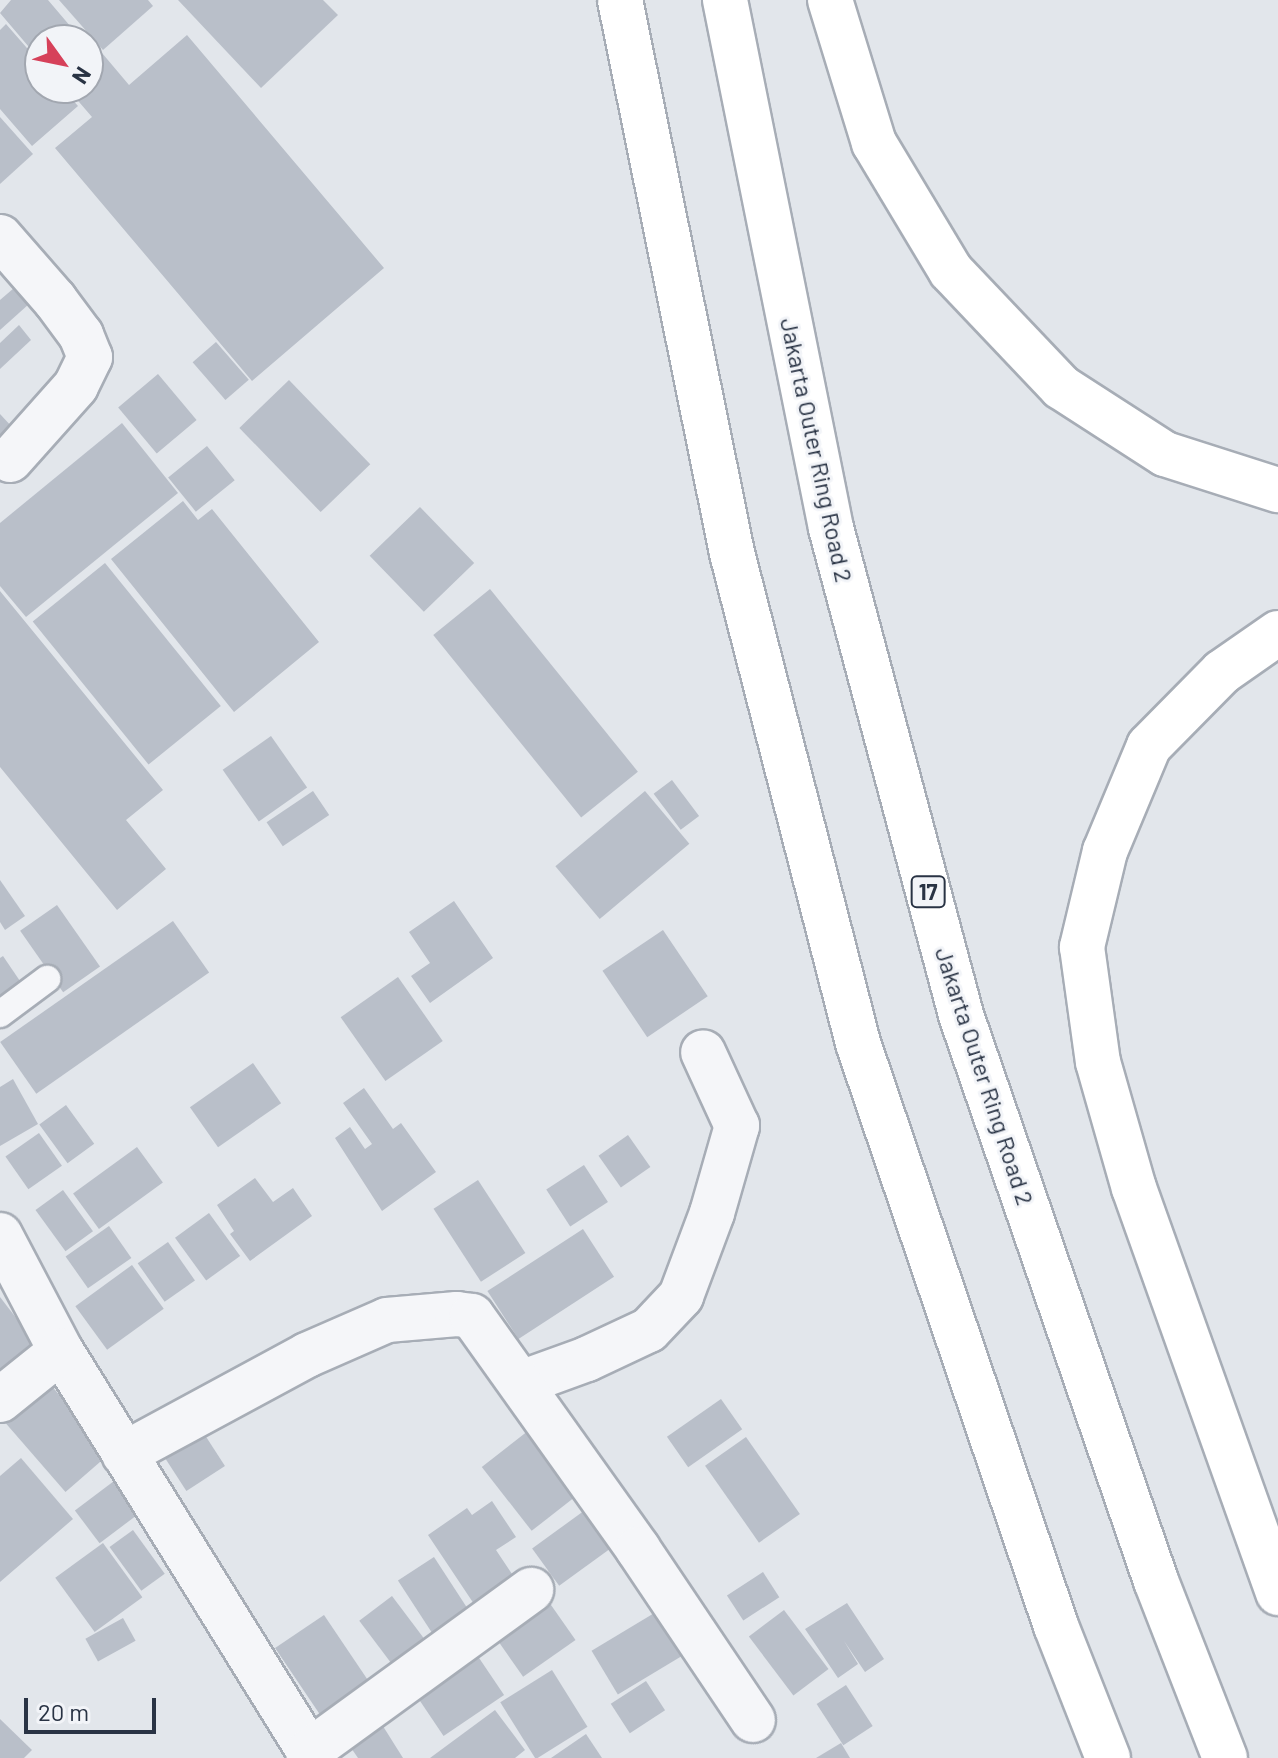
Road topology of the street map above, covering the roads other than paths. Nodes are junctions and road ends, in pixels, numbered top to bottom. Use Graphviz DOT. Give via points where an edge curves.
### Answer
graph roads {
  1 [pos="725,0"];
  2 [pos="830,0"];
  3 [pos="621,8"];
  4 [pos="0,237"];
  5 [pos="10,460"];
  6 [pos="1278,490"];
  7 [pos="1278,633"];
  8 [pos="47,979"];
  9 [pos="0,1014"];
  10 [pos="703,1052"];
  11 [pos="0,1235"];
  12 [pos="61,1351"];
  13 [pos="521,1383"];
  14 [pos="0,1400"];
  15 [pos="124,1454"];
  16 [pos="531,1590"];
  17 [pos="1278,1593"];
  18 [pos="753,1720"];
  19 [pos="311,1755"];
  20 [pos="1108,1758"];
  21 [pos="1225,1758"];
  1 -- 21 [label="highway, Jakarta Outer Ring Road 2 / 17" via="831,528 961,1015 1156,1581"];
  2 -- 6 [label="highway" via="874,143 951,271 1061,387 1165,454"];
  3 -- 20 [label="highway" via="732,553 858,1043 1056,1626"];
  4 -- 5 [label="street" via="55,300 90,357 76,386"];
  7 -- 17 [label="highway" via="1222,672 1149,746 1105,851 1082,947 1098,1062 1134,1188"];
  8 -- 9 [label="lane"];
  10 -- 13 [label="street" via="737,1126 681,1296 649,1330"];
  11 -- 12 [label="street"];
  12 -- 14 [label="street"];
  12 -- 15 [label="street"];
  13 -- 15 [label="street" via="472,1316 387,1320 307,1355"];
  13 -- 18 [label="street"];
  15 -- 19 [label="street"];
  16 -- 19 [label="street"];
}
